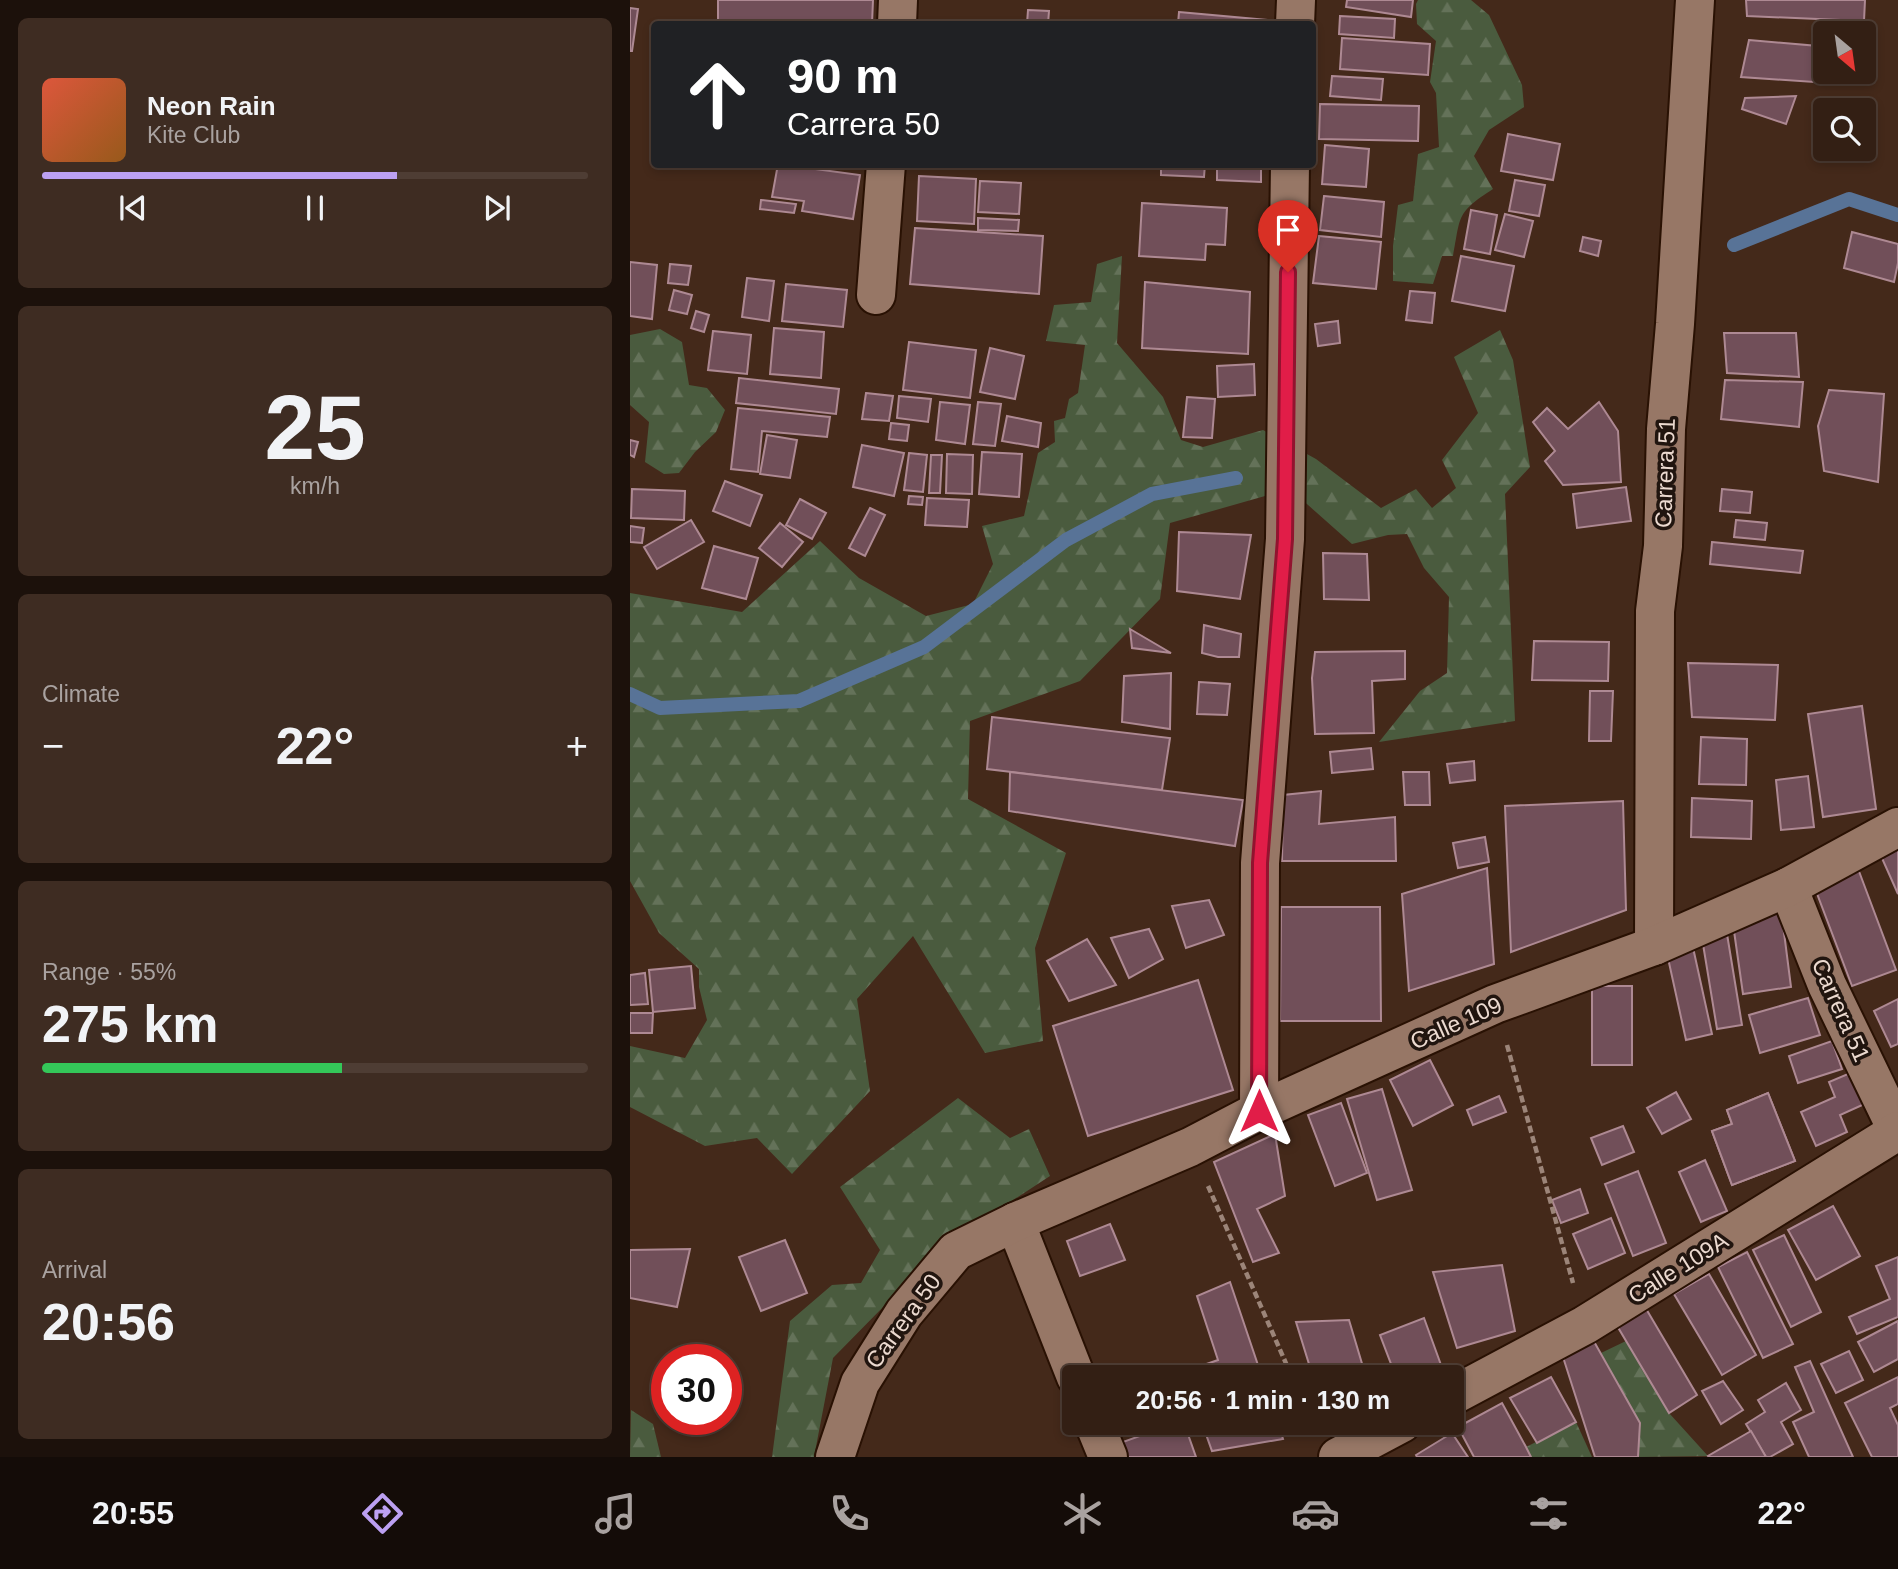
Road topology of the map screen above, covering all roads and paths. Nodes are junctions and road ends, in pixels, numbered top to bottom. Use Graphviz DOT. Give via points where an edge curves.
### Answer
graph roads {
  1 [pos="898,0"];
  2 [pos="1296,0"];
  3 [pos="1695,0"];
  4 [pos="897,21"];
  5 [pos="1295,21"];
  6 [pos="886,168"];
  7 [pos="1290,168"];
  8 [pos="876,295"];
  9 [pos="1898,827"];
  10 [pos="1787,887"];
  11 [pos="1654,946"];
  12 [pos="1495,1004"];
  13 [pos="1259,1111"];
  14 [pos="1898,1132"];
  15 [pos="1190,1147"];
  16 [pos="1015,1222"];
  17 [pos="1584,1325"];
  18 [pos="1071,1365"];
  19 [pos="1287,1365"];
  20 [pos="1464,1390"];
  21 [pos="1099,1435"];
  22 [pos="1379,1435"];
  23 [pos="835,1457"];
  24 [pos="1108,1457"];
  25 [pos="1338,1457"];
  1 -- 4 [label="street"];
  2 -- 5 [label="street"];
  3 -- 11 [label="street, Carrera 51" via="1656,611"];
  6 -- 8 [label="street"];
  7 -- 13 [label="street" via="1285,539 1260,863"];
  9 -- 10 [label="street, Calle 109"];
  10 -- 11 [label="street, Calle 109"];
  10 -- 14 [label="street, Carrera 51" via="1827,985"];
  11 -- 12 [label="street, Calle 109"];
  12 -- 13 [label="street, Calle 109"];
  12 -- 17 [label="path"];
  13 -- 15 [label="street, Calle 109"];
  14 -- 17 [label="street, Calle 109A"];
  15 -- 16 [label="street, Calle 109"];
  15 -- 19 [label="path"];
  16 -- 18 [label="street"];
  16 -- 23 [label="street, Carrera 50" via="956,1251 904,1313 860,1383"];
  17 -- 20 [label="street, Calle 109A"];
  21 -- 24 [label="street"];
  22 -- 25 [label="street"];
}
